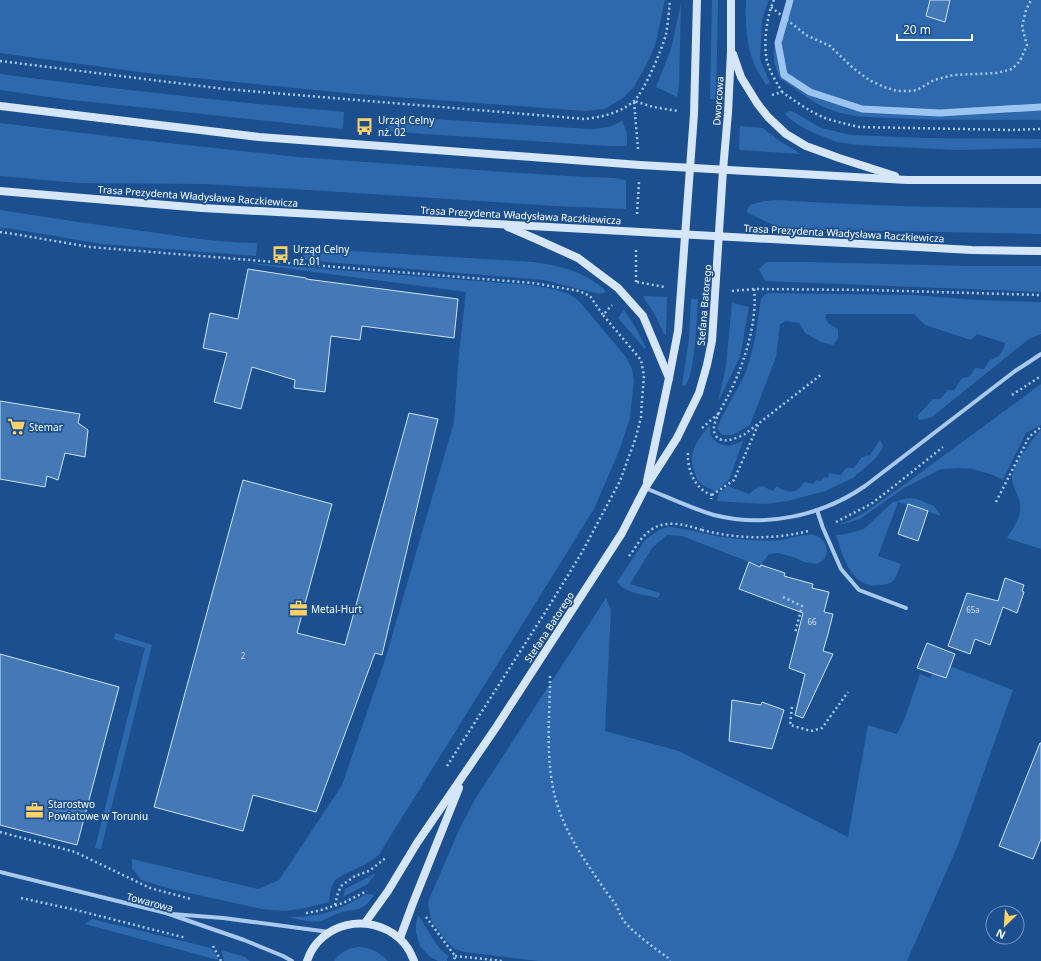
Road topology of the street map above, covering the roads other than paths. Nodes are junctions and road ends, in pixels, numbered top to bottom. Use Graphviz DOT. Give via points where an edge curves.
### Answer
graph roads {
  1 [pos="697,0"];
  2 [pos="731,0"];
  3 [pos="731,51"];
  4 [pos="0,106"];
  5 [pos="690,169"];
  6 [pos="723,170"];
  7 [pos="907,180"];
  8 [pos="1041,180"];
  9 [pos="0,191"];
  10 [pos="721,203"];
  11 [pos="502,225"];
  12 [pos="685,235"];
  13 [pos="719,237"];
  14 [pos="1041,251"];
  15 [pos="1041,354"];
  16 [pos="669,378"];
  17 [pos="645,488"];
  18 [pos="817,510"];
  19 [pos="906,608"];
  20 [pos="464,774"];
  21 [pos="0,872"];
  22 [pos="166,913"];
  23 [pos="365,923"];
  24 [pos="330,932"];
  25 [pos="400,938"];
  26 [pos="292,961"];
  27 [pos="307,961"];
  28 [pos="414,961"];
  1 -- 5 [label="street"];
  2 -- 3 [label="street, Dworcowa"];
  3 -- 6 [label="street, Dworcowa"];
  3 -- 7 [label="street" via="741,77 757,103 786,134 819,151"];
  4 -- 5 [label="street" via="259,137"];
  5 -- 6 [label="street"];
  5 -- 12 [label="street, Stefana Batorego"];
  6 -- 7 [label="street"];
  6 -- 10 [label="street, Dworcowa"];
  7 -- 8 [label="street"];
  9 -- 11 [label="street, Trasa Prezydenta Władysława Raczkiewicza" via="202,208"];
  10 -- 13 [label="street, Stefana Batorego"];
  11 -- 12 [label="street, Trasa Prezydenta Władysława Raczkiewicza"];
  11 -- 16 [label="street" via="578,258 618,288 643,316"];
  12 -- 13 [label="street, Trasa Prezydenta Władysława Raczkiewicza"];
  12 -- 16 [label="street, Stefana Batorego" via="678,331"];
  13 -- 14 [label="street, Trasa Prezydenta Władysława Raczkiewicza"];
  13 -- 17 [label="street, Stefana Batorego" via="712,341 699,393 677,438"];
  15 -- 18 [label="street" via="865,486"];
  16 -- 17 [label="street, Stefana Batorego"];
  17 -- 18 [label="street" via="706,512 742,519 783,518"];
  17 -- 20 [label="street, Stefana Batorego" via="622,533"];
  18 -- 19 [label="street" via="841,569 859,590"];
  20 -- 23 [label="street, Stefana Batorego"];
  20 -- 25 [label="street, Stefana Batorego"];
  21 -- 22 [label="street, Towarowa"];
  22 -- 24 [label="street"];
  22 -- 26 [label="street, Towarowa" via="249,942"];
  23 -- 24 [label="street" via="354,923"];
  23 -- 25 [label="street" via="385,928"];
  24 -- 27 [label="street" via="313,949"];
  25 -- 28 [label="street" via="411,952"];
}
